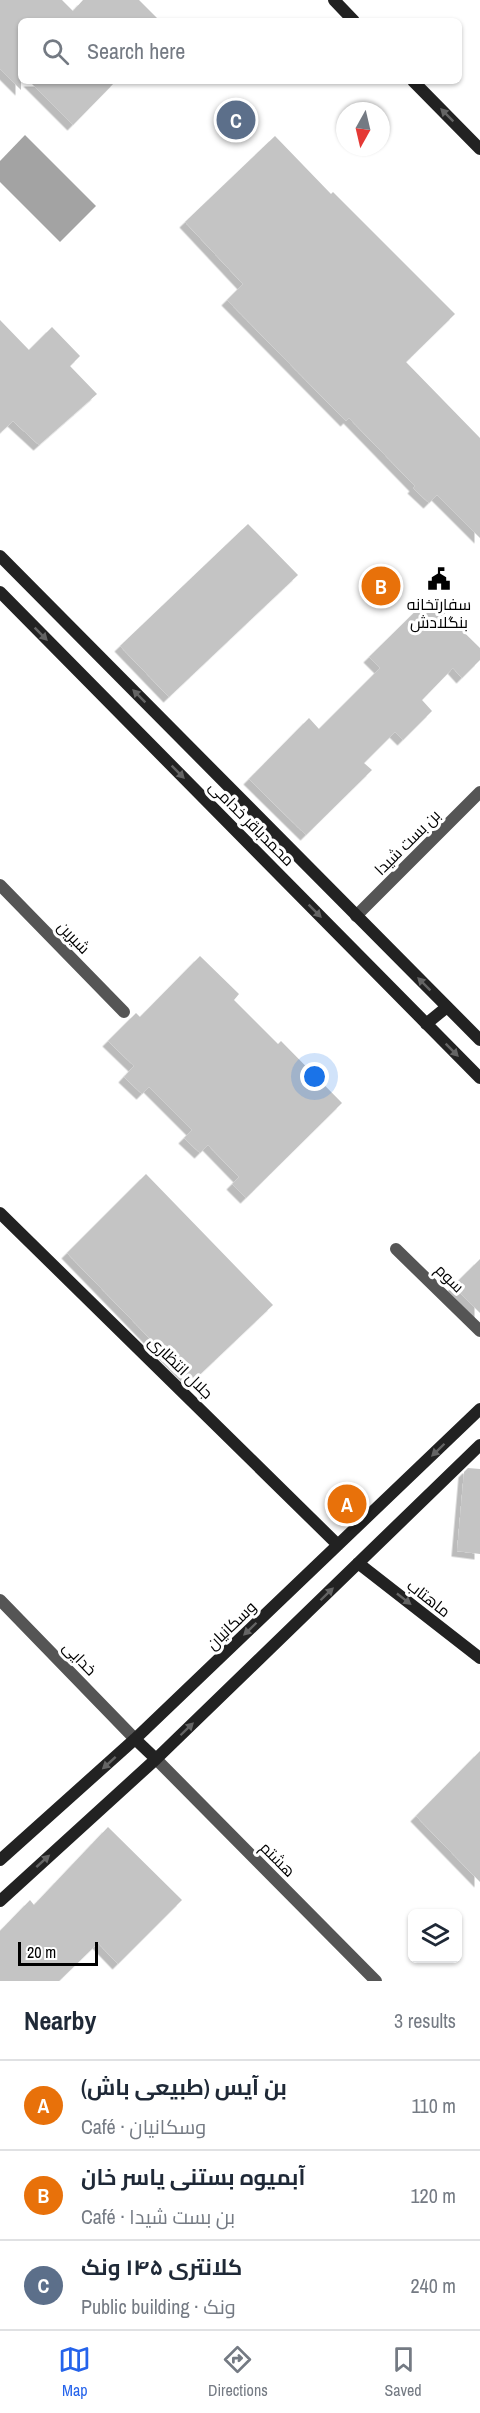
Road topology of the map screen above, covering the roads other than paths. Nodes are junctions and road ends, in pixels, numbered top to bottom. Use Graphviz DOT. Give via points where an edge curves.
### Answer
graph roads {
  1 [pos="334,0"];
  2 [pos="351,18"];
  3 [pos="416,84"];
  4 [pos="480,149"];
  5 [pos="0,556"];
  6 [pos="0,592"];
  7 [pos="480,792"];
  8 [pos="0,885"];
  9 [pos="356,916"];
  10 [pos="447,1007"];
  11 [pos="124,1012"];
  12 [pos="426,1024"];
  13 [pos="480,1040"];
  14 [pos="480,1078"];
  15 [pos="0,1213"];
  16 [pos="396,1249"];
  17 [pos="480,1331"];
  18 [pos="480,1410"];
  19 [pos="480,1445"];
  20 [pos="338,1545"];
  21 [pos="358,1563"];
  22 [pos="0,1600"];
  23 [pos="480,1658"];
  24 [pos="135,1739"];
  25 [pos="156,1759"];
  26 [pos="0,1860"];
  27 [pos="0,1901"];
  28 [pos="376,1981"];
  1 -- 2 [label="street"];
  4 -- 3 [label="street, one-way"];
  9 -- 5 [label="street, محمدباقر خدامی, one-way"];
  6 -- 12 [label="street, محمدباقر خدامی, one-way"];
  7 -- 9 [label="street, بن بست شیدا"];
  8 -- 11 [label="street, شیرین"];
  10 -- 9 [label="street, محمدباقر خدامی, one-way"];
  10 -- 12 [label="street"];
  10 -- 13 [label="street, محمدباقر خدامی"];
  12 -- 14 [label="street, محمدباقر خدامی, one-way"];
  15 -- 20 [label="street, جلال انتظاری"];
  16 -- 17 [label="street, سوم"];
  18 -- 20 [label="street, وسکانیان, one-way"];
  19 -- 21 [label="street"];
  20 -- 24 [label="street, وسکانیان, one-way"];
  21 -- 23 [label="street, ماهتاب, one-way"];
  25 -- 21 [label="street, one-way"];
  22 -- 24 [label="street, خدایی"];
  24 -- 25 [label="street"];
  24 -- 26 [label="street, وسکانیان, one-way"];
  27 -- 25 [label="street, one-way"];
  25 -- 28 [label="street, هشتم"];
}
